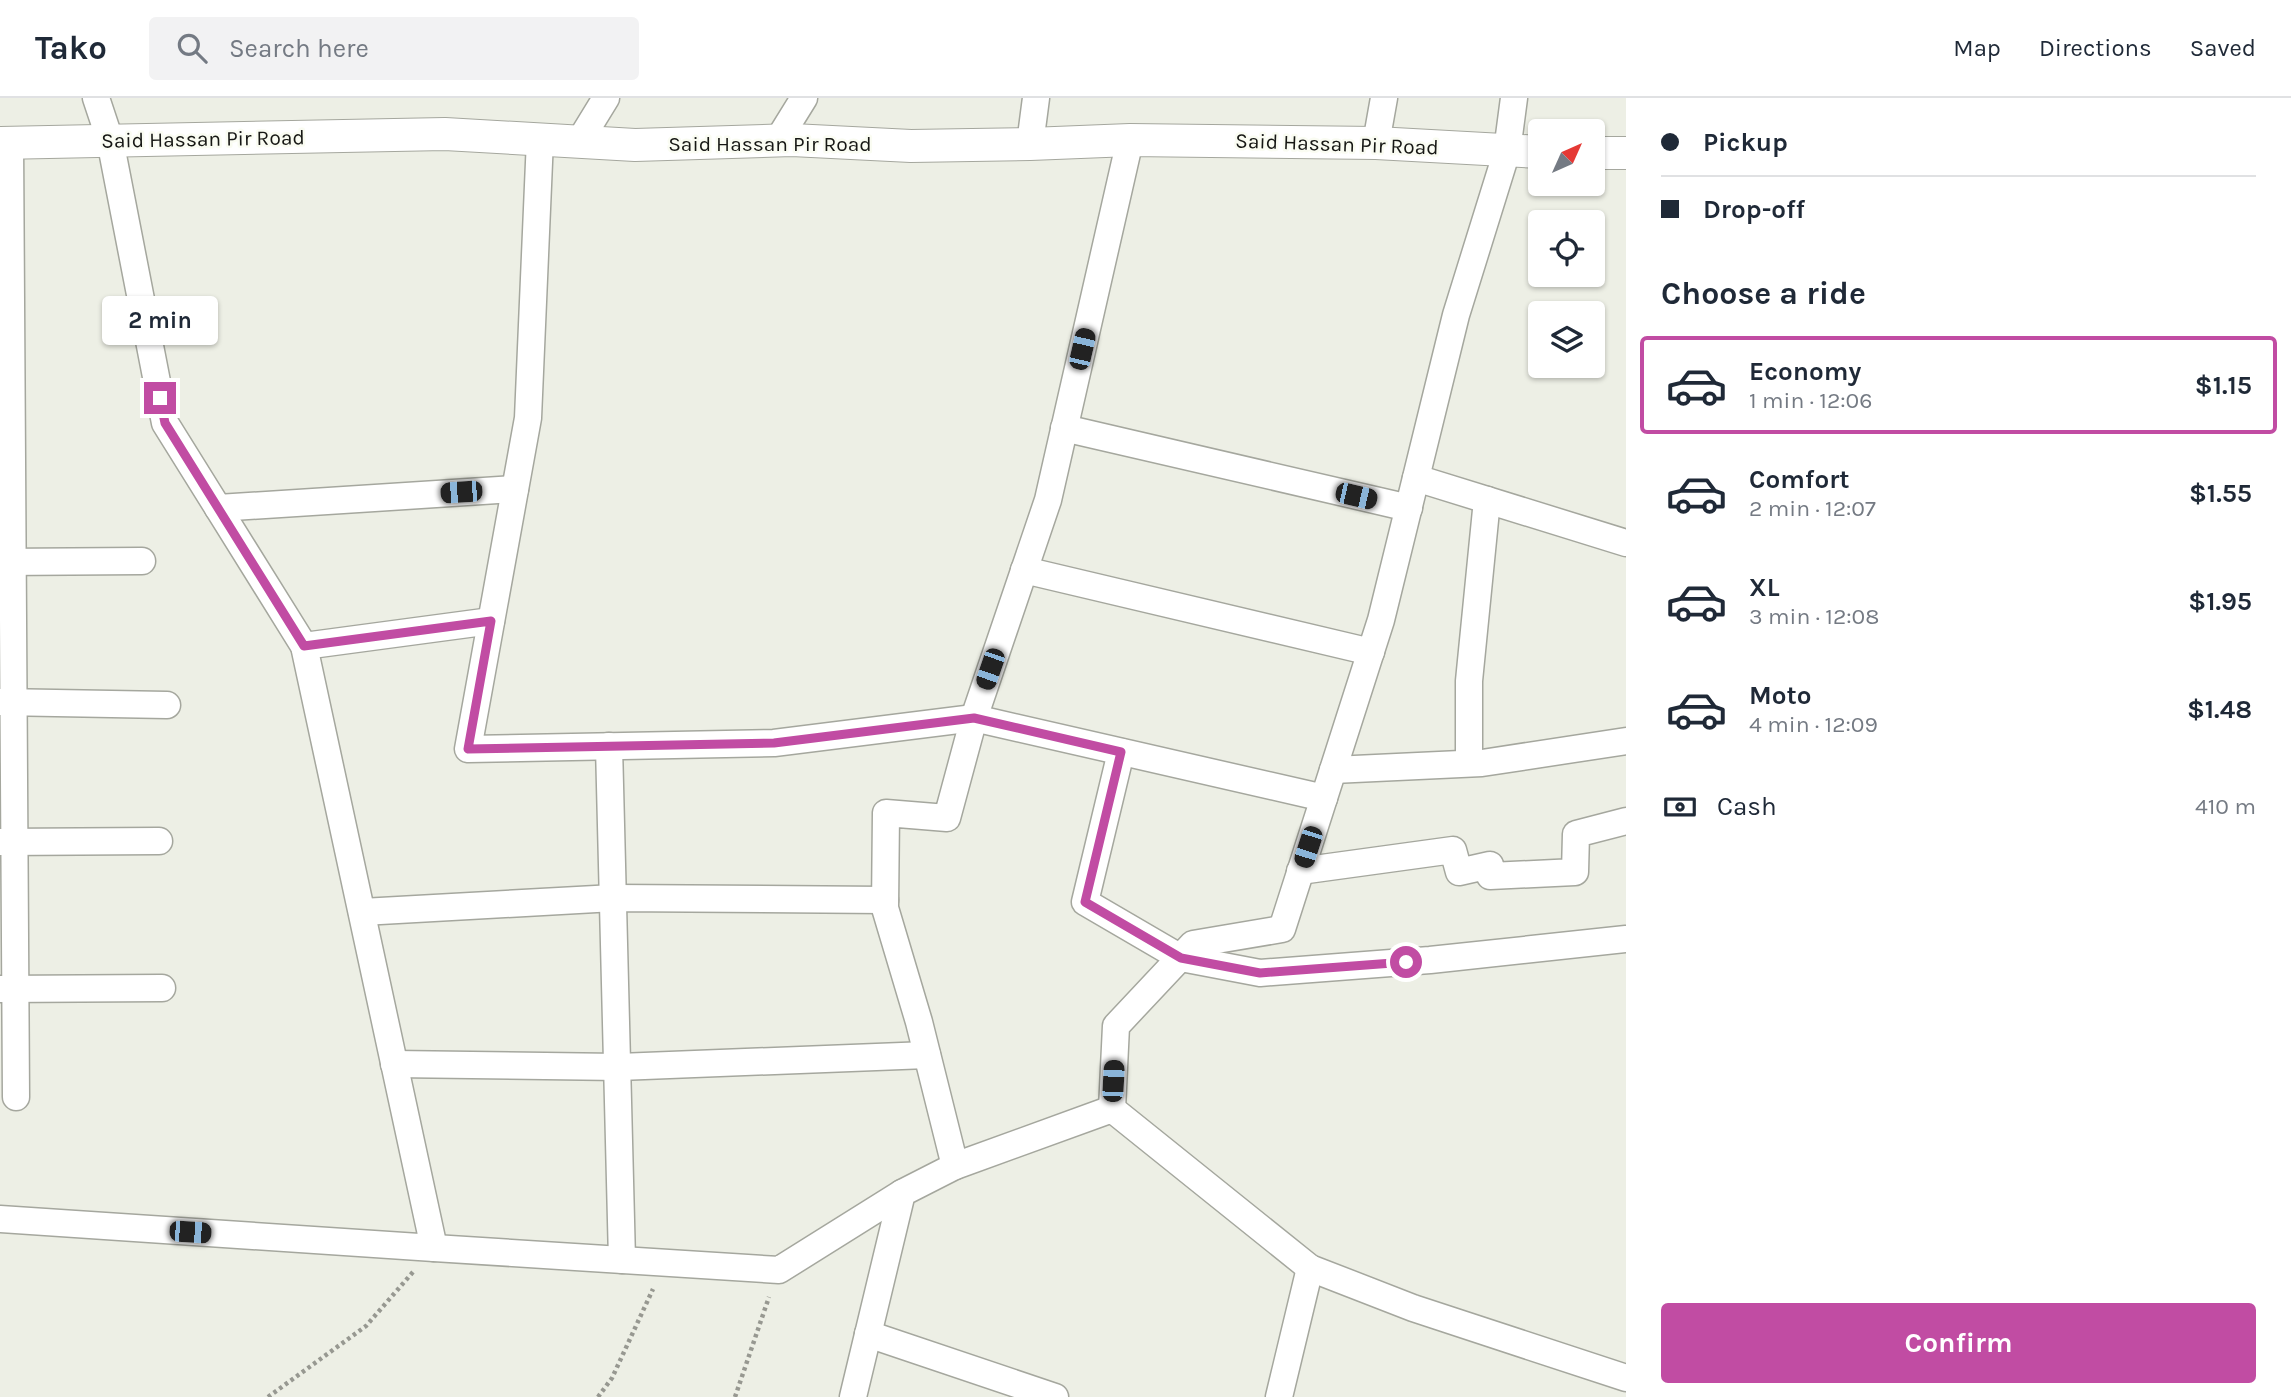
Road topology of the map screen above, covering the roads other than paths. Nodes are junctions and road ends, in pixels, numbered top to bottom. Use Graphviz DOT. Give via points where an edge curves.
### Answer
graph roads {
  1 [pos="96,98"];
  2 [pos="606,98"];
  3 [pos="804,98"];
  4 [pos="1036,98"];
  5 [pos="1384,98"];
  6 [pos="1514,98"];
  7 [pos="540,139"];
  8 [pos="110,140"];
  9 [pos="778,140"];
  10 [pos="1130,140"];
  11 [pos="579,142"];
  12 [pos="5,143"];
  13 [pos="1376,143"];
  14 [pos="1030,144"];
  15 [pos="1507,151"];
  16 [pos="1528,152"];
  17 [pos="1605,153"];
  18 [pos="1626,153"];
  19 [pos="1064,428"];
  20 [pos="1416,478"];
  21 [pos="515,489"];
  22 [pos="1487,500"];
  23 [pos="218,508"];
  24 [pos="1409,508"];
  25 [pos="1626,543"];
  26 [pos="142,561"];
  27 [pos="7,562"];
  28 [pos="1024,570"];
  29 [pos="491,621"];
  30 [pos="304,646"];
  31 [pos="1371,652"];
  32 [pos="7,702"];
  33 [pos="167,705"];
  34 [pos="974,718"];
  35 [pos="1626,741"];
  36 [pos="609,747"];
  37 [pos="1121,752"];
  38 [pos="1469,763"];
  39 [pos="1333,770"];
  40 [pos="1324,798"];
  41 [pos="1626,821"];
  42 [pos="159,841"];
  43 [pos="7,842"];
  44 [pos="1300,871"];
  45 [pos="614,898"];
  46 [pos="885,900"];
  47 [pos="362,912"];
  48 [pos="1626,939"];
  49 [pos="1181,958"];
  50 [pos="162,988"];
  51 [pos="8,989"];
  52 [pos="927,1055"];
  53 [pos="394,1064"];
  54 [pos="619,1067"];
  55 [pos="16,1097"];
  56 [pos="1112,1109"];
  57 [pos="954,1166"];
  58 [pos="902,1193"];
  59 [pos="0,1219"];
  60 [pos="434,1248"];
  61 [pos="622,1260"];
  62 [pos="1310,1268"];
  63 [pos="868,1334"];
  64 [pos="1626,1378"];
  65 [pos="853,1397"];
  66 [pos="1055,1397"];
  67 [pos="1279,1397"];
  1 -- 8 [label="street"];
  2 -- 11 [label="street"];
  3 -- 9 [label="street"];
  4 -- 14 [label="street"];
  5 -- 13 [label="street"];
  6 -- 15 [label="street"];
  7 -- 8 [label="street, Said Hassan Pir Road" via="445,134"];
  7 -- 11 [label="street, Said Hassan Pir Road"];
  7 -- 21 [label="street" via="528,418"];
  8 -- 12 [label="street, Said Hassan Pir Road"];
  8 -- 23 [label="street" via="165,423"];
  9 -- 11 [label="street, Said Hassan Pir Road" via="635,145"];
  9 -- 14 [label="street, Said Hassan Pir Road" via="911,146"];
  10 -- 13 [label="street, Said Hassan Pir Road"];
  10 -- 14 [label="street, Said Hassan Pir Road"];
  10 -- 19 [label="street"];
  12 -- 27 [label="street"];
  13 -- 15 [label="street, Said Hassan Pir Road"];
  15 -- 16 [label="street, Said Hassan Pir Road"];
  15 -- 20 [label="street" via="1456,315"];
  17 -- 18 [label="street"];
  19 -- 24 [label="street"];
  19 -- 28 [label="street" via="1048,500"];
  20 -- 22 [label="street"];
  20 -- 24 [label="street"];
  21 -- 23 [label="street"];
  21 -- 29 [label="street"];
  22 -- 25 [label="street"];
  22 -- 38 [label="street" via="1469,681"];
  23 -- 30 [label="street"];
  24 -- 31 [label="street"];
  26 -- 27 [label="street"];
  27 -- 32 [label="street"];
  28 -- 31 [label="street"];
  28 -- 34 [label="street"];
  29 -- 30 [label="street"];
  29 -- 36 [label="street" via="468,749"];
  30 -- 47 [label="street"];
  31 -- 39 [label="street"];
  32 -- 33 [label="street"];
  32 -- 43 [label="street"];
  34 -- 36 [label="street" via="774,743"];
  34 -- 37 [label="street"];
  34 -- 46 [label="street" via="947,818 886,813"];
  35 -- 38 [label="street"];
  36 -- 45 [label="street"];
  37 -- 40 [label="street"];
  37 -- 49 [label="street" via="1085,902"];
  38 -- 39 [label="street"];
  39 -- 40 [label="street"];
  40 -- 44 [label="street"];
  41 -- 44 [label="street" via="1576,834 1575,872 1490,876 1490,864 1459,872 1453,850"];
  42 -- 43 [label="street"];
  43 -- 51 [label="street"];
  44 -- 49 [label="street" via="1282,929 1193,944"];
  45 -- 46 [label="street"];
  45 -- 47 [label="street"];
  45 -- 54 [label="street"];
  46 -- 52 [label="street"];
  47 -- 53 [label="street"];
  48 -- 49 [label="street" via="1260,973"];
  49 -- 56 [label="street" via="1116,1026"];
  50 -- 51 [label="street"];
  51 -- 55 [label="street"];
  52 -- 54 [label="street"];
  52 -- 57 [label="street"];
  53 -- 54 [label="street"];
  53 -- 60 [label="street"];
  54 -- 61 [label="street"];
  56 -- 57 [label="street"];
  56 -- 62 [label="street"];
  57 -- 58 [label="street"];
  58 -- 61 [label="street" via="779,1270"];
  58 -- 63 [label="street"];
  59 -- 60 [label="street"];
  60 -- 61 [label="street"];
  62 -- 64 [label="street" via="1413,1308"];
  62 -- 67 [label="street"];
  63 -- 65 [label="street"];
  63 -- 66 [label="street"];
}
